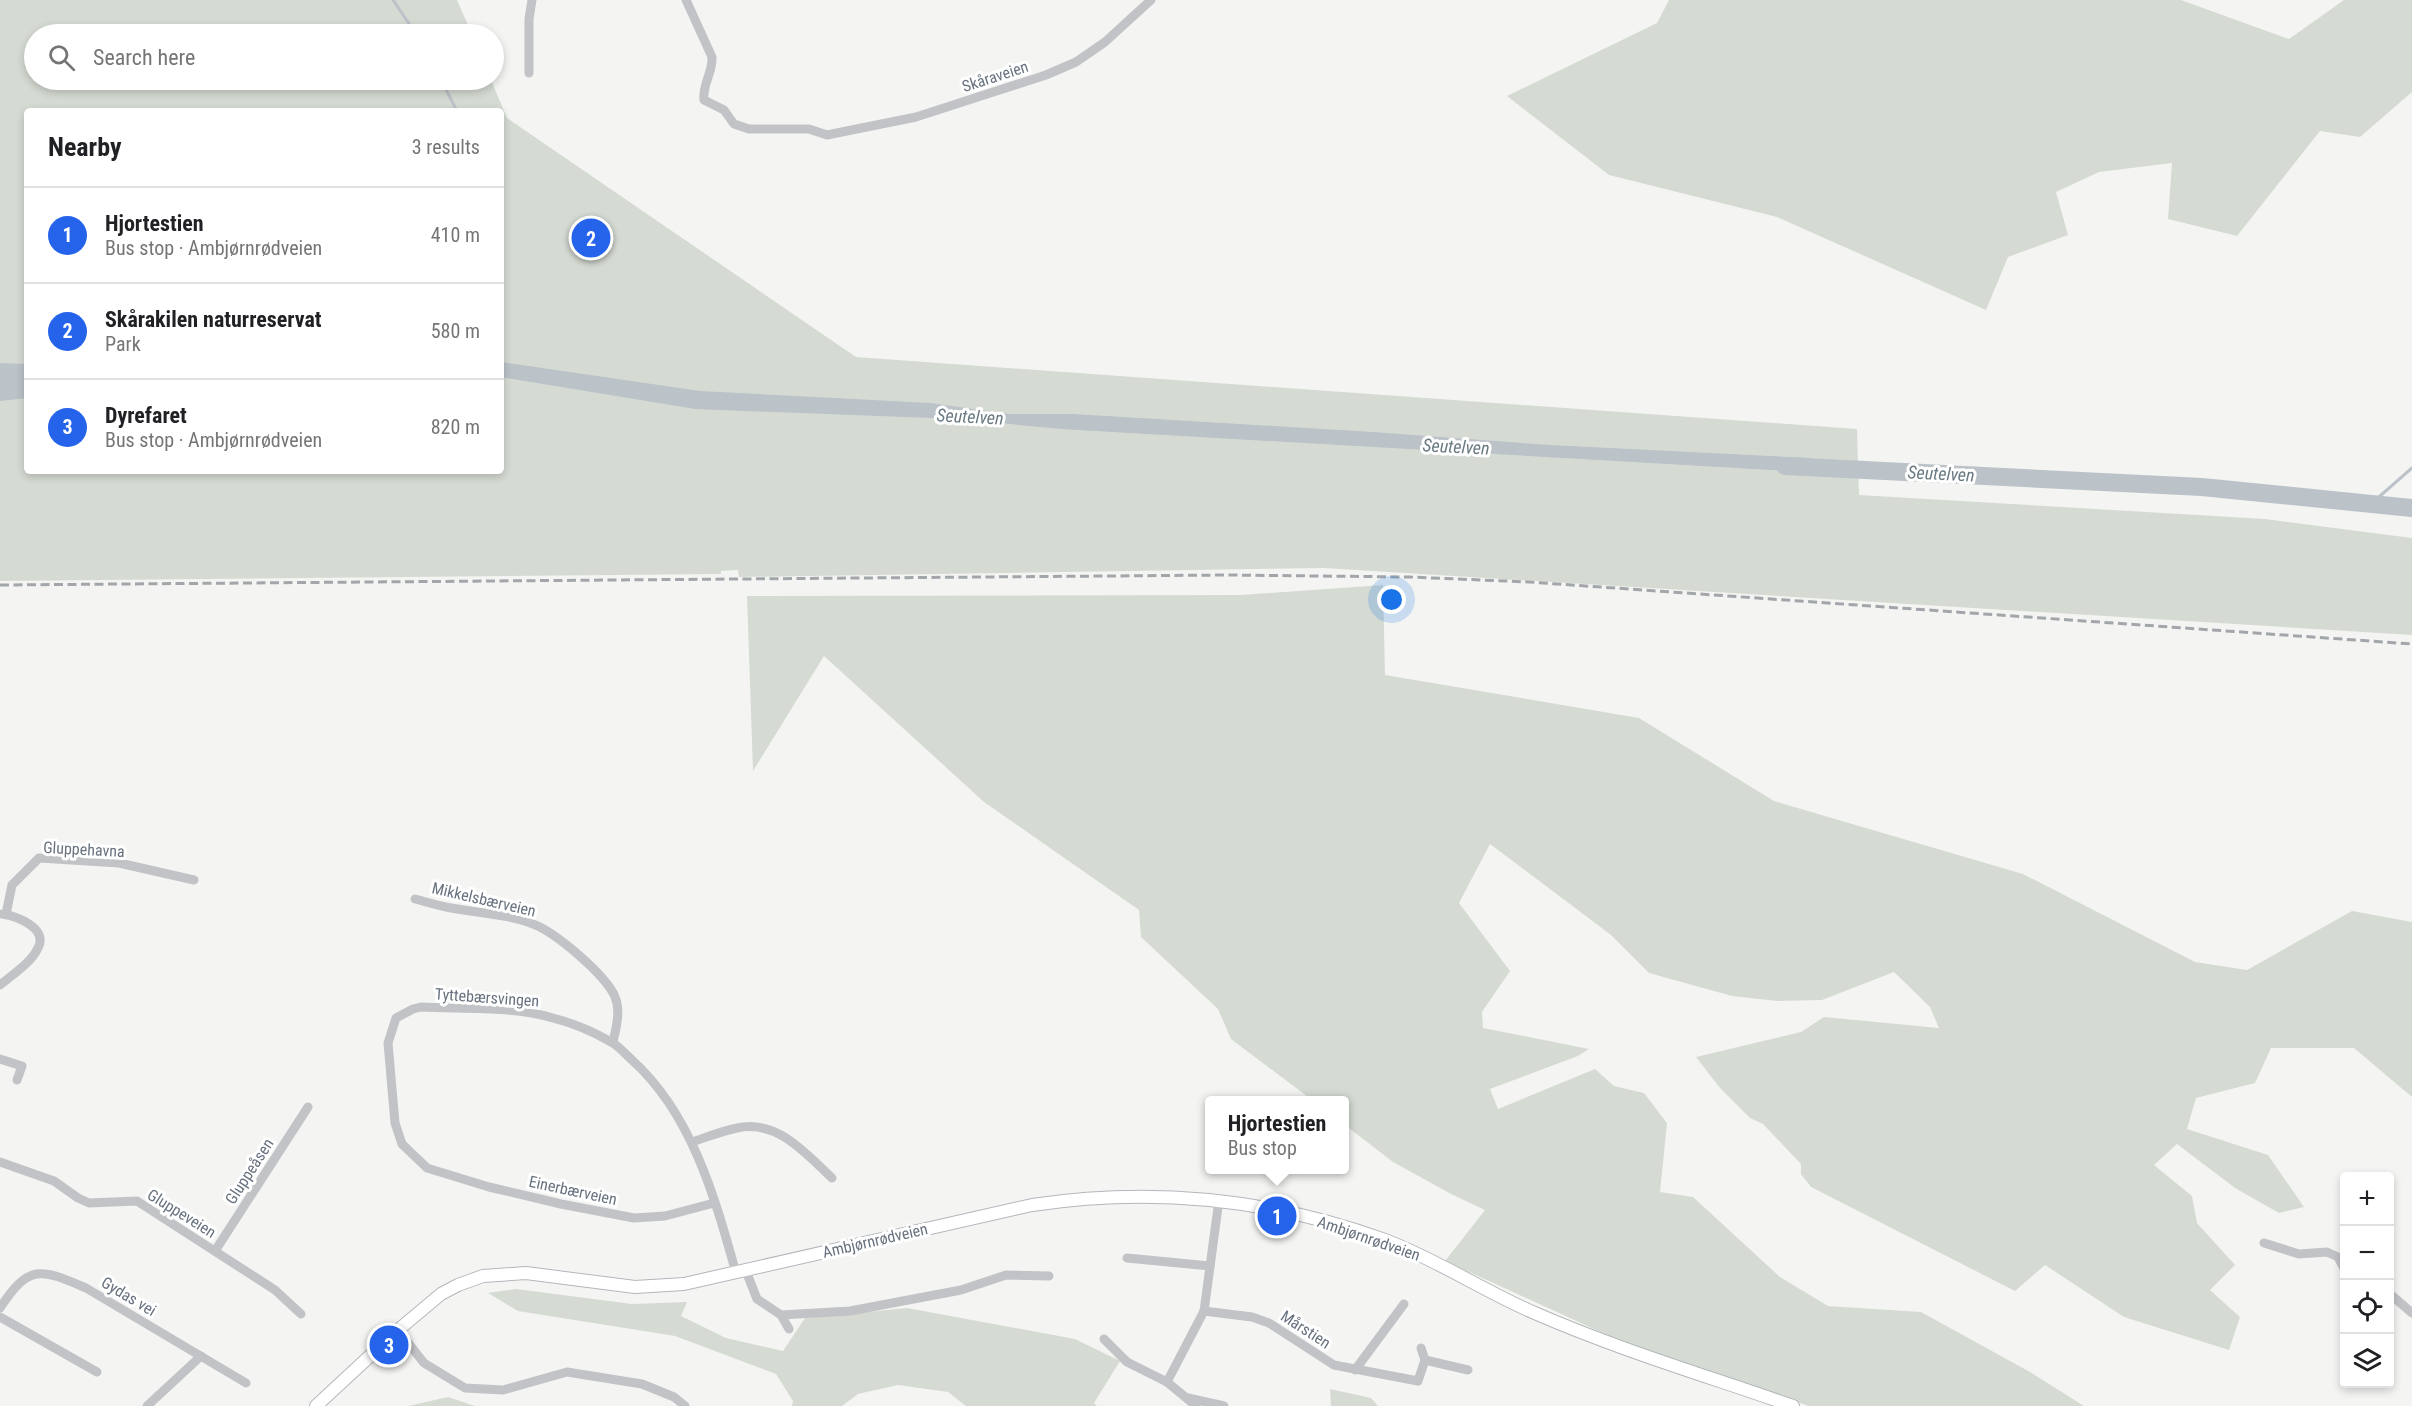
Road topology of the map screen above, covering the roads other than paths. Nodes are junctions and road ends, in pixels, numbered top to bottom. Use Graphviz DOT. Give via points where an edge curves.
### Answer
graph roads {
  1 [pos="532,0"];
  2 [pos="686,0"];
  3 [pos="1151,0"];
  4 [pos="529,73"];
  5 [pos="194,880"];
  6 [pos="416,899"];
  7 [pos="3,914"];
  8 [pos="0,985"];
  9 [pos="612,1042"];
  10 [pos="0,1059"];
  11 [pos="17,1080"];
  12 [pos="308,1107"];
  13 [pos="692,1142"];
  14 [pos="0,1162"];
  15 [pos="427,1168"];
  16 [pos="832,1178"];
  17 [pos="1219,1200"];
  18 [pos="714,1203"];
  19 [pos="2264,1243"];
  20 [pos="215,1251"];
  21 [pos="1127,1258"];
  22 [pos="2340,1261"];
  23 [pos="1210,1266"];
  24 [pos="741,1272"];
  25 [pos="1049,1276"];
  26 [pos="2394,1297"];
  27 [pos="1404,1304"];
  28 [pos="0,1308"];
  29 [pos="1204,1311"];
  30 [pos="2412,1313"];
  31 [pos="301,1314"];
  32 [pos="781,1315"];
  33 [pos="0,1317"];
  34 [pos="789,1329"];
  35 [pos="398,1330"];
  36 [pos="1104,1338"];
  37 [pos="1421,1348"];
  38 [pos="201,1356"];
  39 [pos="1425,1360"];
  40 [pos="1355,1370"];
  41 [pos="1468,1370"];
  42 [pos="97,1372"];
  43 [pos="1167,1382"];
  44 [pos="246,1383"];
  45 [pos="1188,1398"];
  46 [pos="147,1406"];
  47 [pos="316,1406"];
  48 [pos="685,1406"];
  49 [pos="1196,1406"];
  50 [pos="1224,1406"];
  51 [pos="1793,1406"];
  1 -- 4 [label="street"];
  2 -- 3 [label="street, Skåraveien" via="712,57 704,100 724,110 734,124 750,129 809,129 827,135 916,117 1046,75 1086,56"];
  5 -- 7 [label="street, Gluppehavna" via="119,863 39,858 12,885"];
  6 -- 9 [label="street, Mikkelsbærveien" via="534,924 563,942 597,972 615,997 618,1020"];
  7 -- 8 [label="street, Gluppehavna" via="31,924 40,941 31,957"];
  9 -- 13 [label="street, Tyttebærsvingen" via="645,1071 668,1099"];
  9 -- 15 [label="street, Tyttebærsvingen" via="553,1018 525,1012 421,1007 396,1018 388,1043 394,1123 402,1144"];
  10 -- 11 [label="street" via="22,1066"];
  12 -- 20 [label="street, Gluppeåsen"];
  13 -- 16 [label="street" via="738,1128 773,1130 796,1144"];
  13 -- 18 [label="street, Tyttebærsvingen"];
  14 -- 20 [label="street, Gluppeveien" via="54,1181 89,1203 137,1202"];
  15 -- 18 [label="street, Einerbærveien" via="489,1187 634,1218 665,1216"];
  17 -- 23 [label="street"];
  17 -- 24 [label="street, Ambjørnrødveien" via="1157,1196 1066,1200 989,1213"];
  17 -- 51 [label="street, Ambjørnrødveien" via="1289,1212 1385,1240 1533,1313"];
  18 -- 24 [label="street, Tyttebærsvingen"];
  19 -- 22 [label="street" via="2299,1254 2327,1252"];
  20 -- 31 [label="street, Gluppeveien" via="275,1290"];
  21 -- 23 [label="street"];
  23 -- 29 [label="street"];
  24 -- 32 [label="street" via="758,1299"];
  24 -- 35 [label="street, Ambjørnrødveien" via="660,1287 609,1285 526,1273 483,1276 441,1294"];
  25 -- 32 [label="street" via="1006,1275 961,1290 850,1311"];
  26 -- 30 [label="street"];
  27 -- 40 [label="street"];
  28 -- 38 [label="street, Gydas vei" via="24,1278 52,1275 86,1288"];
  29 -- 40 [label="street, Mårstien" via="1269,1323 1334,1365"];
  29 -- 43 [label="street"];
  32 -- 34 [label="street"];
  33 -- 42 [label="street"];
  35 -- 47 [label="street, Ambjørnrødveien"];
  35 -- 48 [label="street" via="424,1363 465,1388 503,1390 567,1372 642,1384 674,1397"];
  36 -- 43 [label="street" via="1127,1362"];
  37 -- 39 [label="street"];
  38 -- 44 [label="street, Gydas vei"];
  38 -- 46 [label="street"];
  39 -- 40 [label="street, Mårstien" via="1418,1381"];
  39 -- 41 [label="street"];
  43 -- 45 [label="street"];
  45 -- 49 [label="street"];
  45 -- 50 [label="street"];
}
